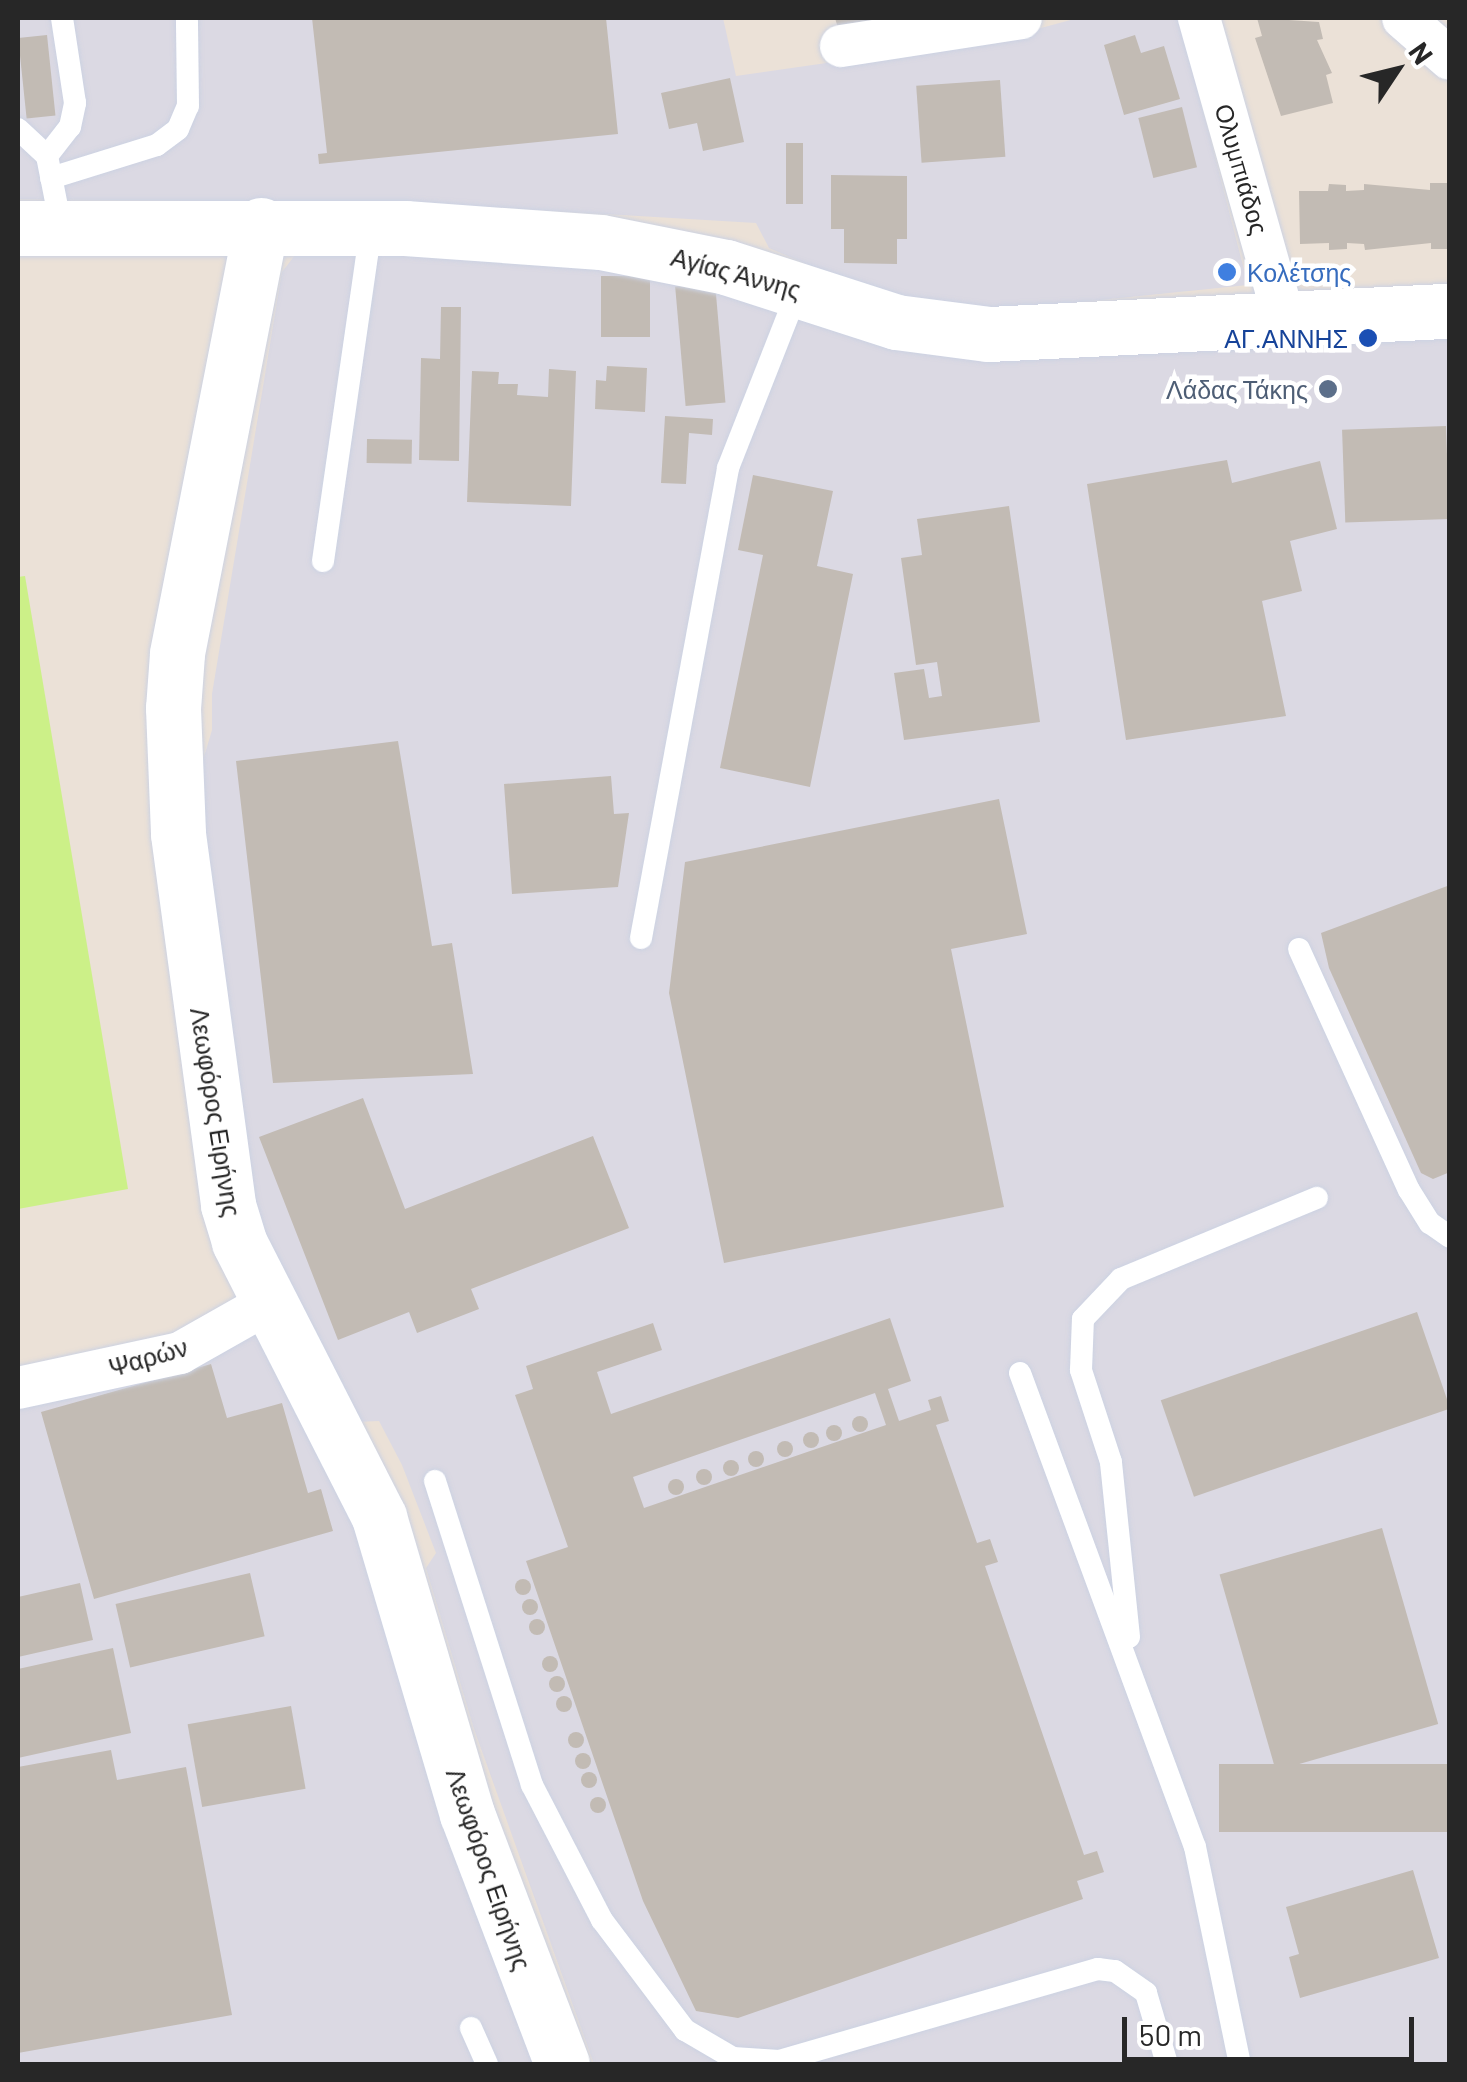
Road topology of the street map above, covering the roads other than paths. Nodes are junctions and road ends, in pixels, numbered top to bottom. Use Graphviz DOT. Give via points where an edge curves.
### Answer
graph roads {
  1 [pos="62,18"];
  2 [pos="187,18"];
  3 [pos="1022,18"];
  4 [pos="1200,18"];
  5 [pos="1403,18"];
  6 [pos="840,46"];
  7 [pos="1450,59"];
  8 [pos="18,129"];
  9 [pos="49,167"];
  10 [pos="262,225"];
  11 [pos="371,227"];
  12 [pos="39,229"];
  13 [pos="798,290"];
  14 [pos="1450,310"];
  15 [pos="1285,320"];
  16 [pos="322,560"];
  17 [pos="641,938"];
  18 [pos="1299,949"];
  19 [pos="1317,1198"];
  20 [pos="1450,1237"];
  21 [pos="270,1302"];
  22 [pos="1020,1374"];
  23 [pos="18,1388"];
  24 [pos="436,1481"];
  25 [pos="1129,1660"];
  26 [pos="471,2028"];
  27 [pos="487,2064"];
  28 [pos="562,2064"];
  29 [pos="1167,2064"];
  30 [pos="1240,2064"];
  1 -- 9 [label="lane" via="75,103"];
  2 -- 9 [label="lane" via="188,106 178,129 158,146"];
  3 -- 6 [label="street"];
  4 -- 15 [label="street, Ολυμπιάδος"];
  5 -- 7 [label="street"];
  8 -- 9 [label="lane"];
  9 -- 12 [label="lane"];
  10 -- 11 [label="street, Αγίας Άννης"];
  10 -- 12 [label="street, Αγίας Άννης"];
  10 -- 21 [label="street, Λεωφόρος Ειρήνης" via="178,654 173,757 228,1205"];
  11 -- 13 [label="street, Αγίας Άννης" via="601,242 683,256"];
  11 -- 16 [label="lane"];
  13 -- 15 [label="street, Αγίας Άννης" via="896,322 989,334"];
  13 -- 17 [label="lane" via="728,468"];
  14 -- 15 [label="street, Αγίας Άννης"];
  18 -- 20 [label="lane" via="1409,1190 1430,1223"];
  19 -- 25 [label="lane" via="1121,1280 1083,1319 1082,1370 1111,1462 1126,1572"];
  21 -- 23 [label="street, Ψαρών" via="180,1353"];
  21 -- 28 [label="street, Λεωφόρος Ειρήνης" via="379,1518 486,1868"];
  22 -- 25 [label="lane"];
  24 -- 29 [label="lane" via="532,1786 602,1920 685,2030 733,2058 779,2061 1098,1969 1115,1971 1146,1993"];
  25 -- 30 [label="lane" via="1195,1848"];
  26 -- 27 [label="lane"];
}
